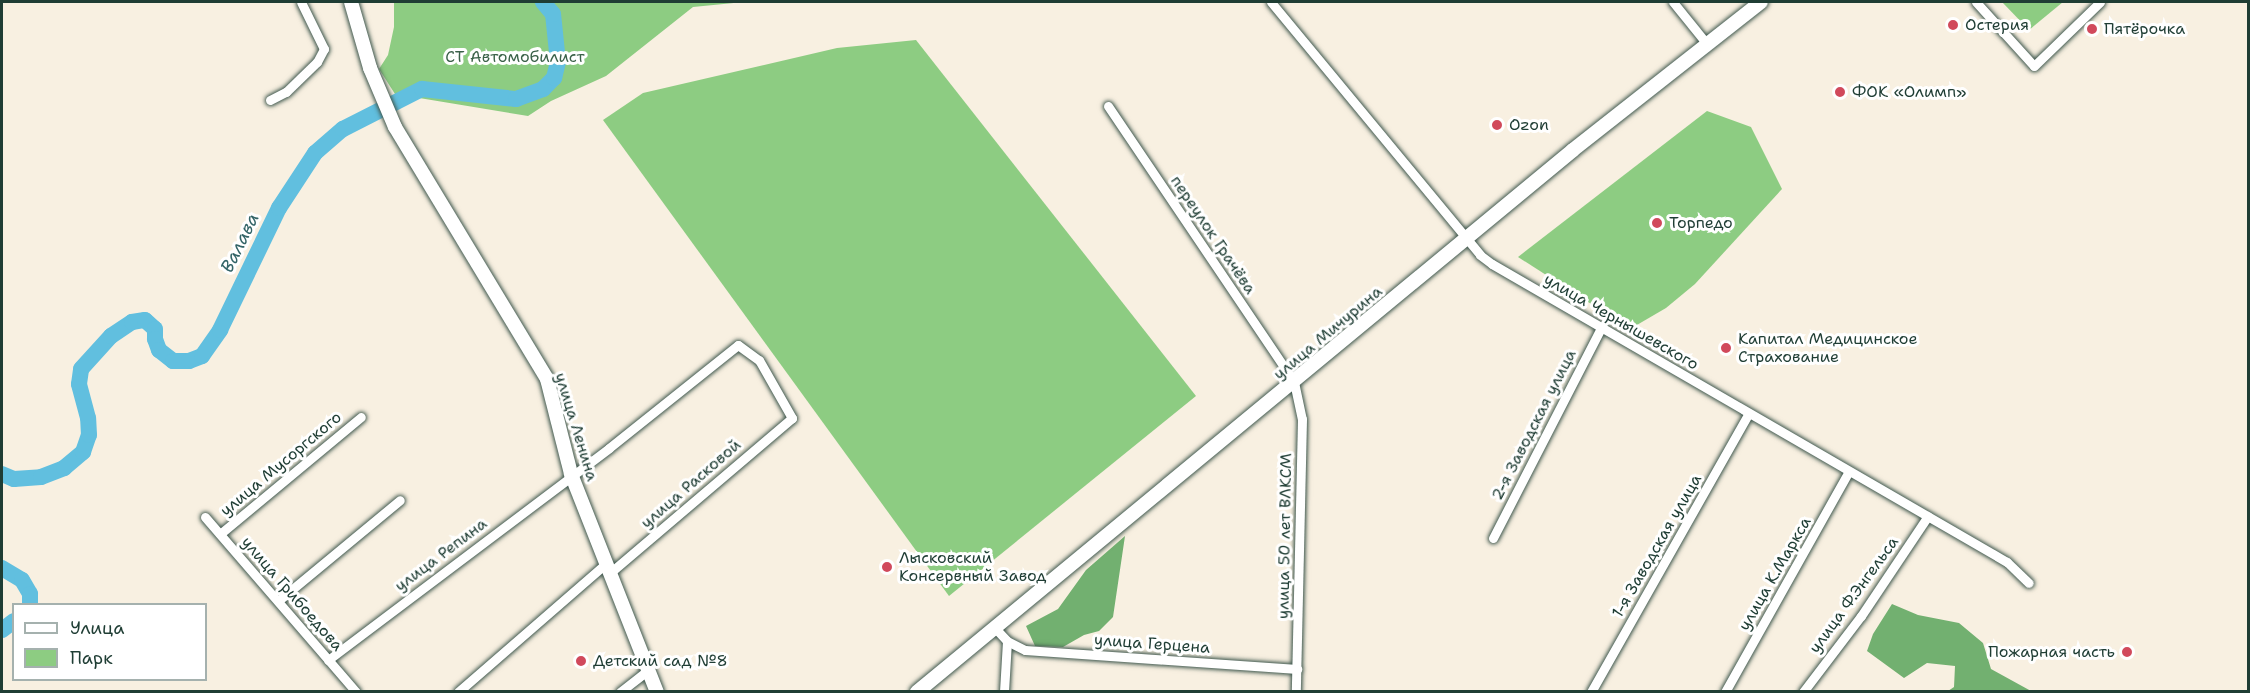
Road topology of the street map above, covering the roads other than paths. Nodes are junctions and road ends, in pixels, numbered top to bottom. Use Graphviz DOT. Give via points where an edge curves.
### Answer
graph roads {
  1 [pos="301,2"];
  2 [pos="351,2"];
  3 [pos="1271,2"];
  4 [pos="1673,2"];
  5 [pos="1761,2"];
  6 [pos="1976,2"];
  7 [pos="2100,2"];
  8 [pos="1707,44"];
  9 [pos="270,100"];
  10 [pos="1108,106"];
  11 [pos="1467,238"];
  12 [pos="1602,326"];
  13 [pos="1294,382"];
  14 [pos="1748,414"];
  15 [pos="361,417"];
  16 [pos="792,418"];
  17 [pos="1849,471"];
  18 [pos="571,474"];
  19 [pos="400,500"];
  20 [pos="1928,516"];
  21 [pos="205,517"];
  22 [pos="220,534"];
  23 [pos="1493,538"];
  24 [pos="607,569"];
  25 [pos="2029,583"];
  26 [pos="278,601"];
  27 [pos="995,628"];
  28 [pos="1007,641"];
  29 [pos="328,660"];
  30 [pos="1297,669"];
  31 [pos="648,670"];
  32 [pos="356,692"];
  33 [pos="458,692"];
  34 [pos="621,692"];
  35 [pos="657,692"];
  36 [pos="917,692"];
  37 [pos="1004,692"];
  38 [pos="1296,692"];
  39 [pos="1591,692"];
  40 [pos="1725,692"];
  41 [pos="1803,692"];
  1 -- 9 [label="street" via="324,49 317,62 286,92"];
  2 -- 18 [label="main road, улица Ленина" via="370,68 394,127 547,380"];
  3 -- 11 [label="street, улица Чернышевского"];
  4 -- 8 [label="street"];
  5 -- 8 [label="main road, улица Мичурина"];
  6 -- 7 [label="street" via="2034,66"];
  8 -- 11 [label="main road, улица Мичурина"];
  10 -- 13 [label="street, переулок Грачёва"];
  11 -- 12 [label="street, улица Чернышевского" via="1492,264"];
  11 -- 13 [label="main road, улица Мичурина"];
  12 -- 14 [label="street, улица Чернышевского"];
  12 -- 23 [label="street, 2-я Заводская улица"];
  13 -- 27 [label="main road, улица Мичурина"];
  13 -- 30 [label="street, улица 50 лет ВЛКСМ" via="1302,419"];
  14 -- 17 [label="street, улица Чернышевского"];
  14 -- 39 [label="street, 1-я Заводская улица"];
  15 -- 22 [label="street, улица Мусоргского"];
  16 -- 18 [label="street, улица Репина" via="759,360 738,345"];
  16 -- 24 [label="street, улица Расковой"];
  17 -- 20 [label="street, улица Чернышевского"];
  17 -- 40 [label="street, улица К.Маркса"];
  18 -- 24 [label="main road, улица Ленина"];
  18 -- 29 [label="street, улица Репина"];
  19 -- 26 [label="street"];
  20 -- 25 [label="street, улица Чернышевского" via="2007,562"];
  20 -- 41 [label="street, улица Ф.Энгельса" via="1861,616"];
  21 -- 22 [label="street, улица Грибоедова"];
  22 -- 26 [label="street, улица Грибоедова"];
  24 -- 31 [label="main road, улица Ленина"];
  24 -- 33 [label="street, улица Расковой"];
  26 -- 29 [label="street, улица Грибоедова"];
  27 -- 28 [label="street"];
  27 -- 36 [label="main road, улица Мичурина"];
  28 -- 30 [label="street, улица Герцена" via="1025,650"];
  28 -- 37 [label="street"];
  29 -- 32 [label="street, улица Грибоедова"];
  30 -- 38 [label="street, улица 50 лет ВЛКСМ"];
  31 -- 34 [label="street"];
  31 -- 35 [label="main road, улица Ленина"];
}
